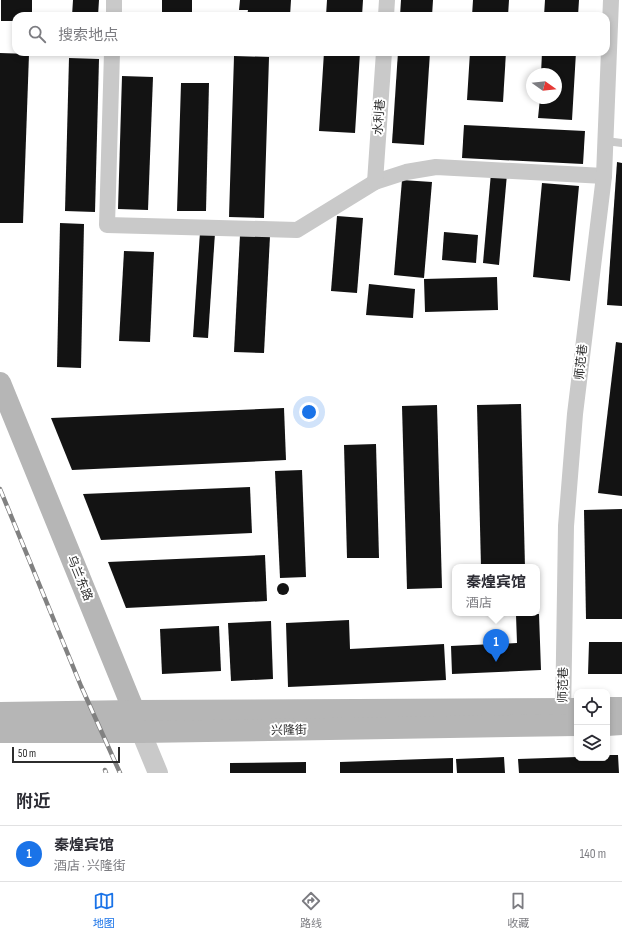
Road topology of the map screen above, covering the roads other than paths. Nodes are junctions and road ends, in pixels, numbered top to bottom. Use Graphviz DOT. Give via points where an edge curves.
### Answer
graph roads {
  1 [pos="114,0"];
  2 [pos="387,0"];
  3 [pos="611,0"];
  4 [pos="114,12"];
  5 [pos="386,12"];
  6 [pos="610,28"];
  7 [pos="112,56"];
  8 [pos="384,56"];
  9 [pos="609,56"];
  10 [pos="606,142"];
  11 [pos="622,143"];
  12 [pos="604,176"];
  13 [pos="375,182"];
  14 [pos="0,383"];
  15 [pos="610,708"];
  16 [pos="622,708"];
  17 [pos="134,711"];
  18 [pos="0,713"];
  19 [pos="570,717"];
  20 [pos="622,724"];
  21 [pos="610,725"];
  22 [pos="0,732"];
  23 [pos="141,732"];
  24 [pos="158,773"];
  1 -- 4 [label="street"];
  2 -- 5 [label="street"];
  3 -- 6 [label="street, 师范巷"];
  7 -- 13 [label="street" via="107,224 297,230"];
  8 -- 13 [label="street, 水利巷"];
  9 -- 10 [label="street, 师范巷"];
  10 -- 11 [label="lane"];
  10 -- 12 [label="street, 师范巷"];
  12 -- 13 [label="street" via="436,166"];
  12 -- 19 [label="street, 师范巷" via="576,406 566,526"];
  14 -- 17 [label="main road, 乌兰东路"];
  15 -- 16 [label="main road"];
  17 -- 18 [label="main road, 兴隆街"];
  17 -- 19 [label="main road, 兴隆街"];
  17 -- 23 [label="main road, 乌兰东路"];
  19 -- 23 [label="main road, 兴隆街"];
  20 -- 21 [label="main road"];
  22 -- 23 [label="main road, 兴隆街"];
  23 -- 24 [label="street, 乌兰东路"];
}
